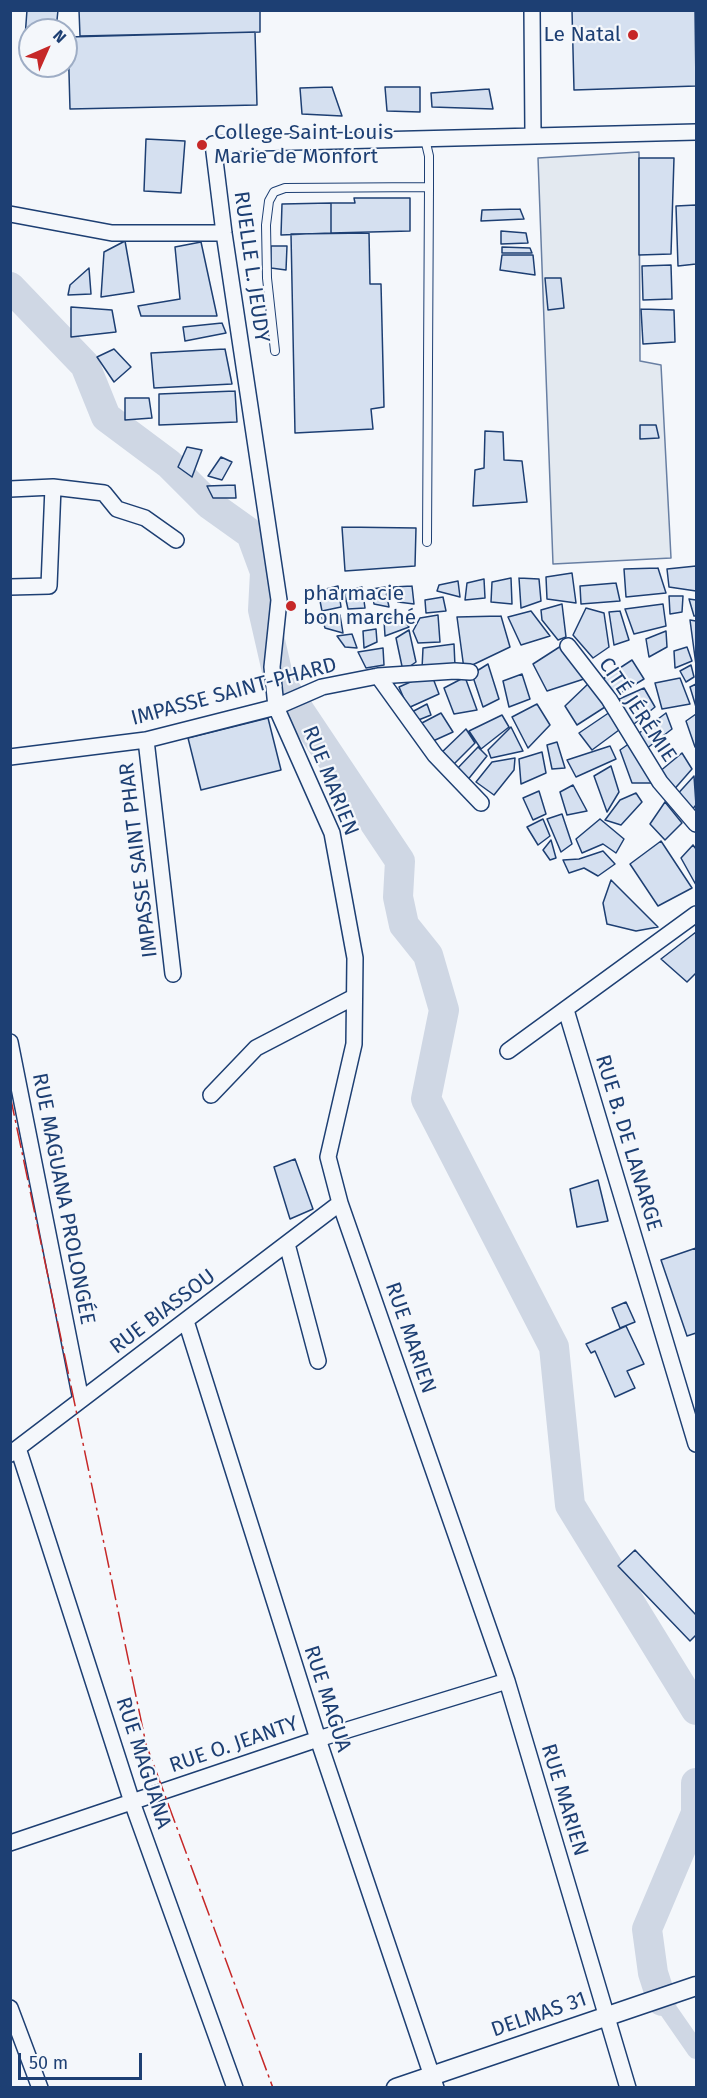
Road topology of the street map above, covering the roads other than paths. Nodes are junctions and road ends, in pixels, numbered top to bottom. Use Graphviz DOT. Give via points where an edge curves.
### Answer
graph roads {
  1 [pos="532,10"];
  2 [pos="696,132"];
  3 [pos="533,134"];
  4 [pos="425,139"];
  5 [pos="429,187"];
  6 [pos="10,214"];
  7 [pos="224,233"];
  8 [pos="275,351"];
  9 [pos="53,488"];
  10 [pos="10,489"];
  11 [pos="176,540"];
  12 [pos="427,542"];
  13 [pos="10,587"];
  14 [pos="568,646"];
  15 [pos="272,668"];
  16 [pos="470,672"];
  17 [pos="378,676"];
  18 [pos="276,707"];
  19 [pos="146,740"];
  20 [pos="10,757"];
  21 [pos="481,803"];
  22 [pos="696,824"];
  23 [pos="696,914"];
  24 [pos="173,974"];
  25 [pos="354,997"];
  26 [pos="566,1010"];
  27 [pos="10,1042"];
  28 [pos="508,1052"];
  29 [pos="15,1078"];
  30 [pos="211,1095"];
  31 [pos="340,1203"];
  32 [pos="286,1244"];
  33 [pos="186,1320"];
  34 [pos="318,1361"];
  35 [pos="81,1400"];
  36 [pos="696,1444"];
  37 [pos="14,1451"];
  38 [pos="507,1682"];
  39 [pos="318,1739"];
  40 [pos="132,1802"];
  41 [pos="10,1842"];
  42 [pos="696,1986"];
  43 [pos="10,2008"];
  44 [pos="607,2016"];
  45 [pos="434,2081"];
  46 [pos="40,2088"];
  47 [pos="235,2088"];
  48 [pos="396,2088"];
  49 [pos="628,2088"];
  1 -- 3 [label="street"];
  2 -- 3 [label="street, RUELLE L. JEUDY"];
  3 -- 4 [label="street, RUELLE L. JEUDY"];
  4 -- 5 [label="lane"];
  4 -- 7 [label="street, RUELLE L. JEUDY" via="213,144"];
  5 -- 8 [label="lane" via="285,188 274,192 266,225"];
  5 -- 12 [label="lane"];
  6 -- 7 [label="street" via="112,233"];
  7 -- 15 [label="street, RUELLE L. JEUDY" via="279,600"];
  9 -- 10 [label="street"];
  9 -- 11 [label="street" via="104,494 117,510 145,518"];
  9 -- 13 [label="street" via="49,586"];
  14 -- 22 [label="street, CITÉ JÉRÉMIE" via="609,699 660,782"];
  15 -- 18 [label="street, RUE MARIEN"];
  16 -- 17 [label="street, IMPASSE SAINT-PHARD"];
  17 -- 18 [label="street, IMPASSE SAINT-PHARD" via="322,687"];
  17 -- 21 [label="street" via="435,755"];
  18 -- 19 [label="street, IMPASSE SAINT-PHARD"];
  18 -- 25 [label="street, RUE MARIEN" via="332,833 355,958"];
  19 -- 20 [label="street, IMPASSE SAINT-PHARD"];
  19 -- 24 [label="street, IMPASSE SAINT PHAR"];
  23 -- 26 [label="street"];
  25 -- 30 [label="street" via="256,1048"];
  25 -- 31 [label="street, RUE MARIEN" via="354,1044 328,1157"];
  26 -- 28 [label="street"];
  26 -- 36 [label="street, RUE B. DE LANARGE"];
  27 -- 29 [label="street, RUE MAGUANA PROLONGÉE"];
  29 -- 35 [label="street, RUE MAGUANA PROLONGÉE"];
  31 -- 32 [label="street, RUE BIASSOU"];
  31 -- 38 [label="street, RUE MARIEN"];
  32 -- 33 [label="street, RUE BIASSOU"];
  32 -- 34 [label="street"];
  33 -- 35 [label="street, RUE BIASSOU"];
  33 -- 39 [label="street, RUE MAGUA"];
  35 -- 37 [label="street, RUE BIASSOU"];
  37 -- 40 [label="street, RUE MAGUANA"];
  38 -- 39 [label="street, RUE O. JEANTY"];
  38 -- 44 [label="street, RUE MARIEN"];
  39 -- 40 [label="street, RUE O. JEANTY"];
  39 -- 45 [label="street, RUE MAGUA"];
  40 -- 41 [label="street, RUE O. JEANTY"];
  40 -- 47 [label="street, RUE MAGUANA"];
  42 -- 44 [label="street, DELMAS 31"];
  43 -- 46 [label="street"];
  44 -- 45 [label="street, DELMAS 31"];
  44 -- 49 [label="street, RUE MARIEN"];
  45 -- 48 [label="street, DELMAS 31"];
}
